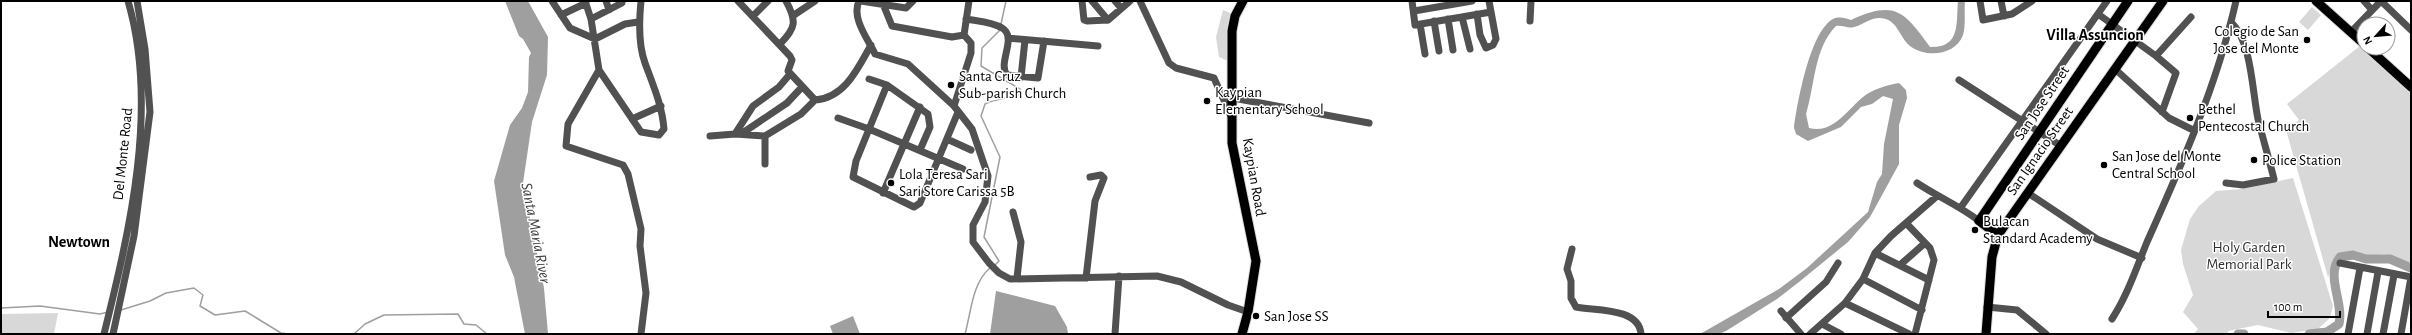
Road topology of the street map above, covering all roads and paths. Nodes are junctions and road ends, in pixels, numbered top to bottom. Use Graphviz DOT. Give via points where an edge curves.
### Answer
graph roads {
  1 [pos="128,1"];
  2 [pos="137,1"];
  3 [pos="552,1"];
  4 [pos="606,1"];
  5 [pos="622,1"];
  6 [pos="641,1"];
  7 [pos="768,1"];
  8 [pos="786,1"];
  9 [pos="815,1"];
  10 [pos="860,1"];
  11 [pos="913,1"];
  12 [pos="969,1"];
  13 [pos="1082,1"];
  14 [pos="1092,1"];
  15 [pos="1115,1"];
  16 [pos="1130,1"];
  17 [pos="1140,1"];
  18 [pos="1243,1"];
  19 [pos="1412,1"];
  20 [pos="1472,1"];
  21 [pos="1489,1"];
  22 [pos="1531,1"];
  23 [pos="1980,1"];
  24 [pos="2001,1"];
  25 [pos="2032,1"];
  26 [pos="2107,1"];
  27 [pos="2128,1"];
  28 [pos="2163,1"];
  29 [pos="2236,1"];
  30 [pos="2316,1"];
  31 [pos="2364,1"];
  32 [pos="2381,1"];
  33 [pos="585,2"];
  34 [pos="740,2"];
  35 [pos="1461,2"];
  36 [pos="1444,3"];
  37 [pos="882,4"];
  38 [pos="1426,4"];
  39 [pos="2023,5"];
  40 [pos="1121,8"];
  41 [pos="2371,9"];
  42 [pos="609,10"];
  43 [pos="1414,11"];
  44 [pos="1490,12"];
  45 [pos="794,14"];
  46 [pos="1477,14"];
  47 [pos="2098,14"];
  48 [pos="561,15"];
  49 [pos="753,16"];
  50 [pos="2004,16"];
  51 [pos="1462,17"];
  52 [pos="2191,17"];
  53 [pos="591,18"];
  54 [pos="966,19"];
  55 [pos="1448,19"];
  56 [pos="1108,20"];
  57 [pos="1434,21"];
  58 [pos="1530,21"];
  59 [pos="638,22"];
  60 [pos="2231,22"];
  61 [pos="1420,24"];
  62 [pos="2112,24"];
  63 [pos="2411,30"];
  64 [pos="2351,32"];
  65 [pos="964,35"];
  66 [pos="2356,37"];
  67 [pos="1008,38"];
  68 [pos="595,39"];
  69 [pos="1025,40"];
  70 [pos="2135,40"];
  71 [pos="1044,41"];
  72 [pos="780,44"];
  73 [pos="872,45"];
  74 [pos="1098,46"];
  75 [pos="1470,49"];
  76 [pos="1453,50"];
  77 [pos="1439,51"];
  78 [pos="1425,54"];
  79 [pos="2156,56"];
  80 [pos="2377,56"];
  81 [pos="2115,69"];
  82 [pos="599,70"];
  83 [pos="790,74"];
  84 [pos="1022,77"];
  85 [pos="870,79"];
  86 [pos="1959,80"];
  87 [pos="887,85"];
  88 [pos="802,87"];
  89 [pos="2411,87"];
  90 [pos="142,97"];
  91 [pos="150,98"];
  92 [pos="1233,98"];
  93 [pos="815,100"];
  94 [pos="661,106"];
  95 [pos="920,108"];
  96 [pos="956,109"];
  97 [pos="2162,112"];
  98 [pos="838,118"];
  99 [pos="632,119"];
  100 [pos="1233,120"];
  101 [pos="2023,121"];
  102 [pos="1369,123"];
  103 [pos="869,128"];
  104 [pos="2193,130"];
  105 [pos="2040,131"];
  106 [pos="738,134"];
  107 [pos="710,136"];
  108 [pos="765,136"];
  109 [pos="948,139"];
  110 [pos="905,144"];
  111 [pos="2061,146"];
  112 [pos="920,150"];
  113 [pos="971,150"];
  114 [pos="938,158"];
  115 [pos="765,164"];
  116 [pos="964,169"];
  117 [pos="1090,177"];
  118 [pos="1917,183"];
  119 [pos="2226,183"];
  120 [pos="884,193"];
  121 [pos="2028,193"];
  122 [pos="1937,196"];
  123 [pos="1961,207"];
  124 [pos="1013,212"];
  125 [pos="1979,221"];
  126 [pos="1906,224"];
  127 [pos="1998,235"];
  128 [pos="1925,243"];
  129 [pos="1572,249"];
  130 [pos="1875,253"];
  131 [pos="2142,258"];
  132 [pos="1838,263"];
  133 [pos="2340,263"];
  134 [pos="1900,265"];
  135 [pos="2360,268"];
  136 [pos="2378,272"];
  137 [pos="2394,274"];
  138 [pos="1119,276"];
  139 [pos="2411,277"];
  140 [pos="1017,278"];
  141 [pos="1086,278"];
  142 [pos="1863,279"];
  143 [pos="1929,280"];
  144 [pos="1845,303"];
  145 [pos="1987,307"];
  146 [pos="1922,310"];
  147 [pos="1248,312"];
  148 [pos="1781,312"];
  149 [pos="1786,318"];
  150 [pos="2112,319"];
  151 [pos="1822,324"];
  152 [pos="104,334"];
  153 [pos="113,334"];
  154 [pos="641,334"];
  155 [pos="1115,334"];
  156 [pos="1242,334"];
  157 [pos="1641,334"];
  158 [pos="1801,334"];
  159 [pos="1810,334"];
  160 [pos="1841,334"];
  161 [pos="1909,334"];
  162 [pos="1915,334"];
  163 [pos="1986,334"];
  164 [pos="2046,334"];
  165 [pos="2348,334"];
  166 [pos="2367,334"];
  167 [pos="2383,334"];
  168 [pos="2401,334"];
  1 -- 90 [label="street, Del Monte Road" via="134,25"];
  2 -- 91 [label="street, Del Monte Road"];
  3 -- 48 [label="street"];
  4 -- 42 [label="street"];
  5 -- 42 [label="street" via="622,4"];
  6 -- 59 [label="street"];
  7 -- 49 [label="street"];
  8 -- 45 [label="street"];
  9 -- 45 [label="street"];
  10 -- 37 [label="street"];
  10 -- 73 [label="street" via="856,12"];
  11 -- 37 [label="street" via="906,8"];
  12 -- 54 [label="street"];
  13 -- 56 [label="street" via="1084,20"];
  14 -- 56 [label="street"];
  15 -- 40 [label="street"];
  16 -- 40 [label="street"];
  17 -- 100 [label="street" via="1169,63 1176,68 1214,78"];
  18 -- 92 [label="main road, Kaypian Road" via="1235,16 1232,31"];
  19 -- 43 [label="street"];
  20 -- 35 [label="street"];
  21 -- 44 [label="street"];
  22 -- 58 [label="street"];
  23 -- 50 [label="street" via="1983,20"];
  24 -- 50 [label="street"];
  25 -- 39 [label="street"];
  26 -- 47 [label="street"];
  27 -- 62 [label="main road, San Jose Street"];
  28 -- 70 [label="main road, San Ignacio Street"];
  29 -- 60 [label="street"];
  30 -- 64 [label="main road"];
  31 -- 41 [label="street"];
  32 -- 41 [label="street"];
  32 -- 63 [label="street"];
  33 -- 48 [label="street"];
  33 -- 53 [label="street"];
  34 -- 49 [label="street"];
  35 -- 36 [label="street"];
  36 -- 38 [label="street"];
  37 -- 65 [label="street" via="892,26 952,37"];
  38 -- 43 [label="street"];
  39 -- 50 [label="street"];
  40 -- 56 [label="street"];
  41 -- 64 [label="street"];
  42 -- 53 [label="street"];
  43 -- 61 [label="street" via="1415,25"];
  44 -- 46 [label="street"];
  44 -- 46 [label="street" via="1496,39 1493,45 1486,48 1480,36"];
  45 -- 72 [label="street" via="790,34"];
  46 -- 51 [label="street"];
  47 -- 62 [label="street"];
  47 -- 101 [label="street"];
  48 -- 68 [label="street" via="570,28"];
  49 -- 72 [label="street"];
  51 -- 55 [label="street"];
  51 -- 75 [label="street"];
  52 -- 79 [label="street"];
  53 -- 68 [label="street"];
  54 -- 65 [label="street"];
  54 -- 67 [label="street" via="1001,27"];
  55 -- 57 [label="street"];
  55 -- 76 [label="street"];
  57 -- 61 [label="street"];
  57 -- 77 [label="street"];
  59 -- 68 [label="street" via="626,24"];
  59 -- 94 [label="street" via="645,63"];
  60 -- 104 [label="street" via="2213,83"];
  60 -- 119 [label="street" via="2244,43 2274,179 2243,185"];
  61 -- 78 [label="street"];
  62 -- 70 [label="street"];
  62 -- 105 [label="main road, San Jose Street"];
  64 -- 66 [label="main road"];
  65 -- 96 [label="street" via="971,44 971,53"];
  67 -- 69 [label="street"];
  67 -- 84 [label="street" via="1005,72 1008,75"];
  68 -- 82 [label="street"];
  69 -- 71 [label="street"];
  69 -- 84 [label="street"];
  70 -- 79 [label="street"];
  70 -- 81 [label="main road, San Ignacio Street"];
  71 -- 74 [label="street"];
  71 -- 84 [label="street" via="1038,78"];
  72 -- 83 [label="street" via="791,58 788,69"];
  73 -- 93 [label="street" via="848,84 826,99"];
  73 -- 96 [label="street" via="876,54 908,64"];
  79 -- 97 [label="street" via="2176,73"];
  80 -- 89 [label="main road"];
  81 -- 97 [label="street"];
  81 -- 111 [label="main road, San Ignacio Street"];
  82 -- 99 [label="street"];
  82 -- 154 [label="street" via="568,124 566,146 623,165 628,174 641,230 640,246 646,293"];
  83 -- 88 [label="street"];
  83 -- 106 [label="street" via="753,106"];
  85 -- 87 [label="street"];
  86 -- 101 [label="street"];
  87 -- 95 [label="street"];
  87 -- 103 [label="street"];
  88 -- 93 [label="street"];
  88 -- 106 [label="street" via="787,103"];
  90 -- 91 [label="street"];
  90 -- 152 [label="street, Del Monte Road" via="131,204"];
  91 -- 153 [label="street, Del Monte Road" via="141,189"];
  92 -- 100 [label="main road, Kaypian Road"];
  92 -- 102 [label="street"];
  93 -- 108 [label="street" via="801,114"];
  94 -- 99 [label="street"];
  94 -- 99 [label="street" via="664,129 659,135 641,132"];
  95 -- 110 [label="street"];
  95 -- 112 [label="street" via="928,114 930,127"];
  96 -- 109 [label="street"];
  96 -- 140 [label="street" via="972,129 988,176 985,202 973,225 973,242 999,273"];
  97 -- 104 [label="street"];
  98 -- 103 [label="street"];
  100 -- 147 [label="main road, Kaypian Road" via="1234,158 1256,261"];
  101 -- 105 [label="street"];
  101 -- 123 [label="street"];
  103 -- 110 [label="street"];
  103 -- 120 [label="street" via="856,161 853,177"];
  104 -- 131 [label="street" via="2169,196"];
  105 -- 111 [label="street"];
  105 -- 125 [label="main road, San Jose Street"];
  106 -- 107 [label="street"];
  106 -- 108 [label="street"];
  108 -- 115 [label="street"];
  109 -- 113 [label="street"];
  109 -- 114 [label="street"];
  110 -- 112 [label="street"];
  110 -- 120 [label="street"];
  111 -- 121 [label="main road, San Ignacio Street"];
  112 -- 114 [label="street"];
  114 -- 116 [label="street"];
  114 -- 120 [label="street" via="918,206"];
  117 -- 141 [label="street" via="1099,175 1104,178 1095,201"];
  118 -- 122 [label="street"];
  121 -- 127 [label="main road, San Ignacio Street"];
  121 -- 131 [label="street" via="2097,239"];
  122 -- 123 [label="street"];
  122 -- 126 [label="street"];
  123 -- 125 [label="street"];
  124 -- 140 [label="street" via="1021,242"];
  125 -- 127 [label="main road"];
  126 -- 128 [label="street"];
  126 -- 130 [label="street"];
  127 -- 145 [label="main road, San Ignacio Street" via="1993,250"];
  128 -- 134 [label="street"];
  128 -- 143 [label="street" via="1934,260"];
  129 -- 157 [label="street" via="1567,270 1576,307 1625,315 1633,320"];
  130 -- 134 [label="street"];
  130 -- 142 [label="street"];
  131 -- 150 [label="street" via="2127,294"];
  132 -- 149 [label="street" via="1826,282"];
  133 -- 135 [label="street"];
  134 -- 143 [label="street"];
  135 -- 136 [label="street"];
  135 -- 165 [label="street"];
  136 -- 137 [label="street"];
  136 -- 166 [label="street"];
  137 -- 139 [label="street"];
  137 -- 167 [label="street"];
  138 -- 141 [label="street"];
  138 -- 147 [label="street" via="1157,276 1181,282"];
  138 -- 155 [label="street"];
  139 -- 168 [label="street"];
  140 -- 141 [label="street"];
  142 -- 144 [label="street"];
  142 -- 146 [label="street"];
  143 -- 146 [label="street"];
  144 -- 151 [label="street"];
  144 -- 161 [label="street"];
  145 -- 163 [label="main road, San Ignacio Street"];
  145 -- 164 [label="street" via="2017,310"];
  146 -- 162 [label="street"];
  147 -- 156 [label="main road, Kaypian Road"];
  148 -- 149 [label="street"];
  149 -- 158 [label="street"];
  151 -- 159 [label="street"];
  151 -- 160 [label="street"];
}
